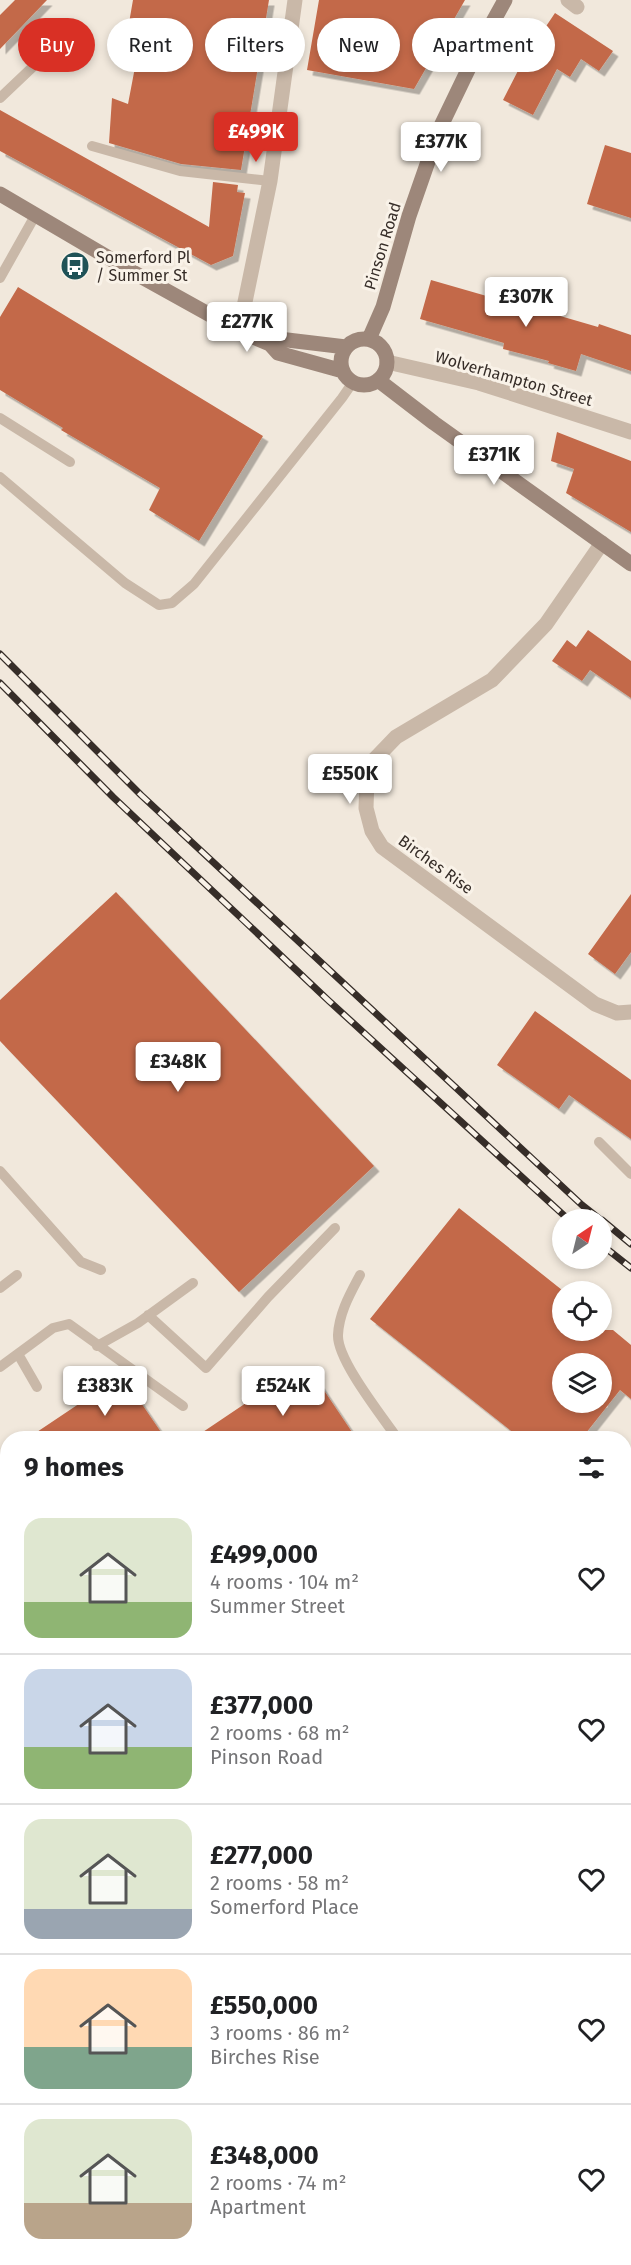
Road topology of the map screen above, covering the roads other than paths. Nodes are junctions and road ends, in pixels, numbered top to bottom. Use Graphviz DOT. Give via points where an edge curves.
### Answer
graph roads {
  1 [pos="295,0"];
  2 [pos="505,0"];
  3 [pos="27,72"];
  4 [pos="0,98"];
  5 [pos="92,146"];
  6 [pos="270,181"];
  7 [pos="0,194"];
  8 [pos="36,214"];
  9 [pos="0,278"];
  10 [pos="239,331"];
  11 [pos="369,339"];
  12 [pos="270,344"];
  13 [pos="346,347"];
  14 [pos="387,362"];
  15 [pos="348,376"];
  16 [pos="378,380"];
  17 [pos="0,417"];
  18 [pos="631,432"];
  19 [pos="70,462"];
  20 [pos="0,477"];
  21 [pos="602,543"];
  22 [pos="631,564"];
  23 [pos="631,1012"];
  24 [pos="599,1142"];
  25 [pos="0,1171"];
  26 [pos="631,1174"];
  27 [pos="335,1228"];
  28 [pos="101,1270"];
  29 [pos="17,1275"];
  30 [pos="360,1275"];
  31 [pos="193,1283"];
  32 [pos="0,1288"];
  33 [pos="148,1315"];
  34 [pos="97,1346"];
  35 [pos="18,1354"];
  36 [pos="0,1367"];
  37 [pos="37,1388"];
  38 [pos="183,1406"];
  39 [pos="392,1431"];
  1 -- 6 [label="street"];
  2 -- 11 [label="main road, Pinson Road" via="439,130"];
  3 -- 4 [label="lane"];
  5 -- 6 [label="lane" via="180,171"];
  6 -- 10 [label="street"];
  7 -- 8 [label="main road"];
  8 -- 9 [label="lane"];
  8 -- 10 [label="main road"];
  10 -- 12 [label="main road"];
  11 -- 13 [label="main road" via="359,339"];
  11 -- 14 [label="main road" via="378,344"];
  12 -- 13 [label="main road" via="279,339"];
  12 -- 15 [label="main road" via="278,353"];
  13 -- 15 [label="main road" via="341,361"];
  14 -- 16 [label="main road"];
  14 -- 18 [label="street, Wolverhampton Street" via="479,383"];
  15 -- 16 [label="main road" via="364,384"];
  15 -- 20 [label="lane" via="342,398 194,584 172,603 159,605 125,583"];
  16 -- 21 [label="main road"];
  17 -- 19 [label="lane"];
  21 -- 22 [label="main road"];
  21 -- 23 [label="street, Birches Rise" via="546,624 492,680 396,737 372,762 366,808 372,831 382,847 595,1004 616,1013"];
  24 -- 26 [label="lane"];
  25 -- 28 [label="lane" via="81,1262"];
  27 -- 33 [label="lane" via="206,1368"];
  29 -- 32 [label="lane"];
  30 -- 39 [label="lane" via="342,1310 338,1337 344,1359"];
  31 -- 33 [label="lane"];
  33 -- 34 [label="lane"];
  34 -- 35 [label="lane" via="69,1324 53,1328"];
  34 -- 38 [label="lane"];
  35 -- 36 [label="lane"];
  35 -- 37 [label="lane"];
}
